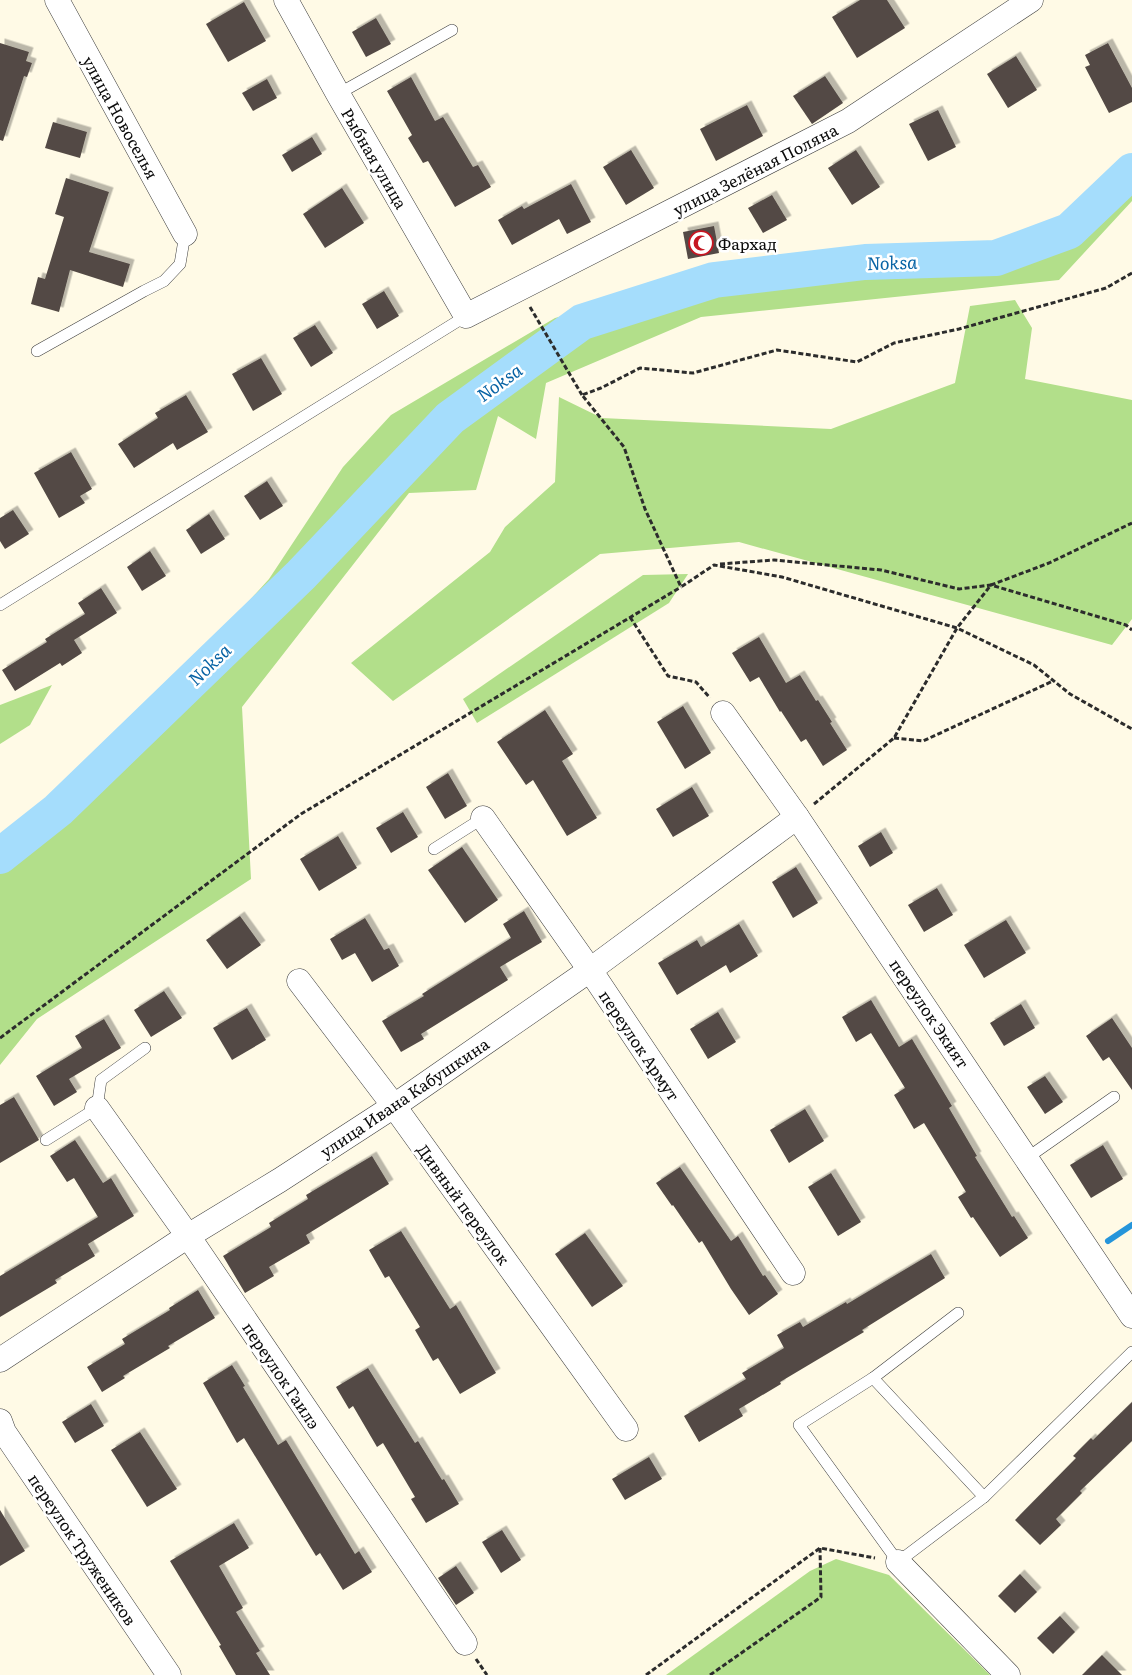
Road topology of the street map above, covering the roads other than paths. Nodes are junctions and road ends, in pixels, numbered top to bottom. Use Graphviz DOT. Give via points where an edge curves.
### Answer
graph roads {
  1 [pos="57,0"];
  2 [pos="286,0"];
  3 [pos="1031,0"];
  4 [pos="452,30"];
  5 [pos="338,94"];
  6 [pos="185,234"];
  7 [pos="466,316"];
  8 [pos="37,351"];
  9 [pos="0,605"];
  10 [pos="723,713"];
  11 [pos="798,817"];
  12 [pos="483,818"];
  13 [pos="434,849"];
  14 [pos="590,970"];
  15 [pos="299,980"];
  16 [pos="144,1048"];
  17 [pos="1114,1097"];
  18 [pos="394,1106"];
  19 [pos="97,1108"];
  20 [pos="46,1140"];
  21 [pos="1027,1158"];
  22 [pos="188,1236"];
  23 [pos="793,1274"];
  24 [pos="958,1313"];
  25 [pos="1132,1316"];
  26 [pos="1132,1352"];
  27 [pos="0,1360"];
  28 [pos="873,1378"];
  29 [pos="0,1421"];
  30 [pos="626,1429"];
  31 [pos="984,1497"];
  32 [pos="898,1562"];
  33 [pos="465,1643"];
  34 [pos="169,1675"];
  35 [pos="1008,1675"];
  1 -- 6 [label="street, улица Новоселья"];
  2 -- 5 [label="street, Рыбная улица"];
  3 -- 7 [label="street, улица Зелёная Поляна" via="848,121"];
  4 -- 5 [label="lane"];
  5 -- 7 [label="street, Рыбная улица"];
  6 -- 8 [label="lane" via="180,264 164,281"];
  7 -- 9 [label="lane"];
  10 -- 11 [label="street, переулок Экият"];
  11 -- 14 [label="street, улица Ивана Кабушкина"];
  11 -- 21 [label="street, переулок Экият"];
  12 -- 13 [label="lane"];
  12 -- 14 [label="street, переулок Армут"];
  14 -- 18 [label="street, улица Ивана Кабушкина"];
  14 -- 23 [label="street, переулок Армут"];
  15 -- 18 [label="street, Дивный переулок"];
  16 -- 19 [label="lane" via="102,1080"];
  17 -- 21 [label="lane"];
  18 -- 22 [label="street, улица Ивана Кабушкина"];
  18 -- 30 [label="street, Дивный переулок"];
  19 -- 20 [label="lane"];
  19 -- 22 [label="street, переулок Гаилэ"];
  21 -- 25 [label="street, переулок Экият"];
  22 -- 27 [label="street, улица Ивана Кабушкина"];
  22 -- 33 [label="street, переулок Гаилэ"];
  24 -- 28 [label="lane"];
  26 -- 31 [label="lane"];
  28 -- 31 [label="lane"];
  28 -- 32 [label="lane" via="798,1425"];
  29 -- 34 [label="street, переулок Тружеников" via="4,1432"];
  31 -- 32 [label="lane"];
  32 -- 35 [label="street"];
}
